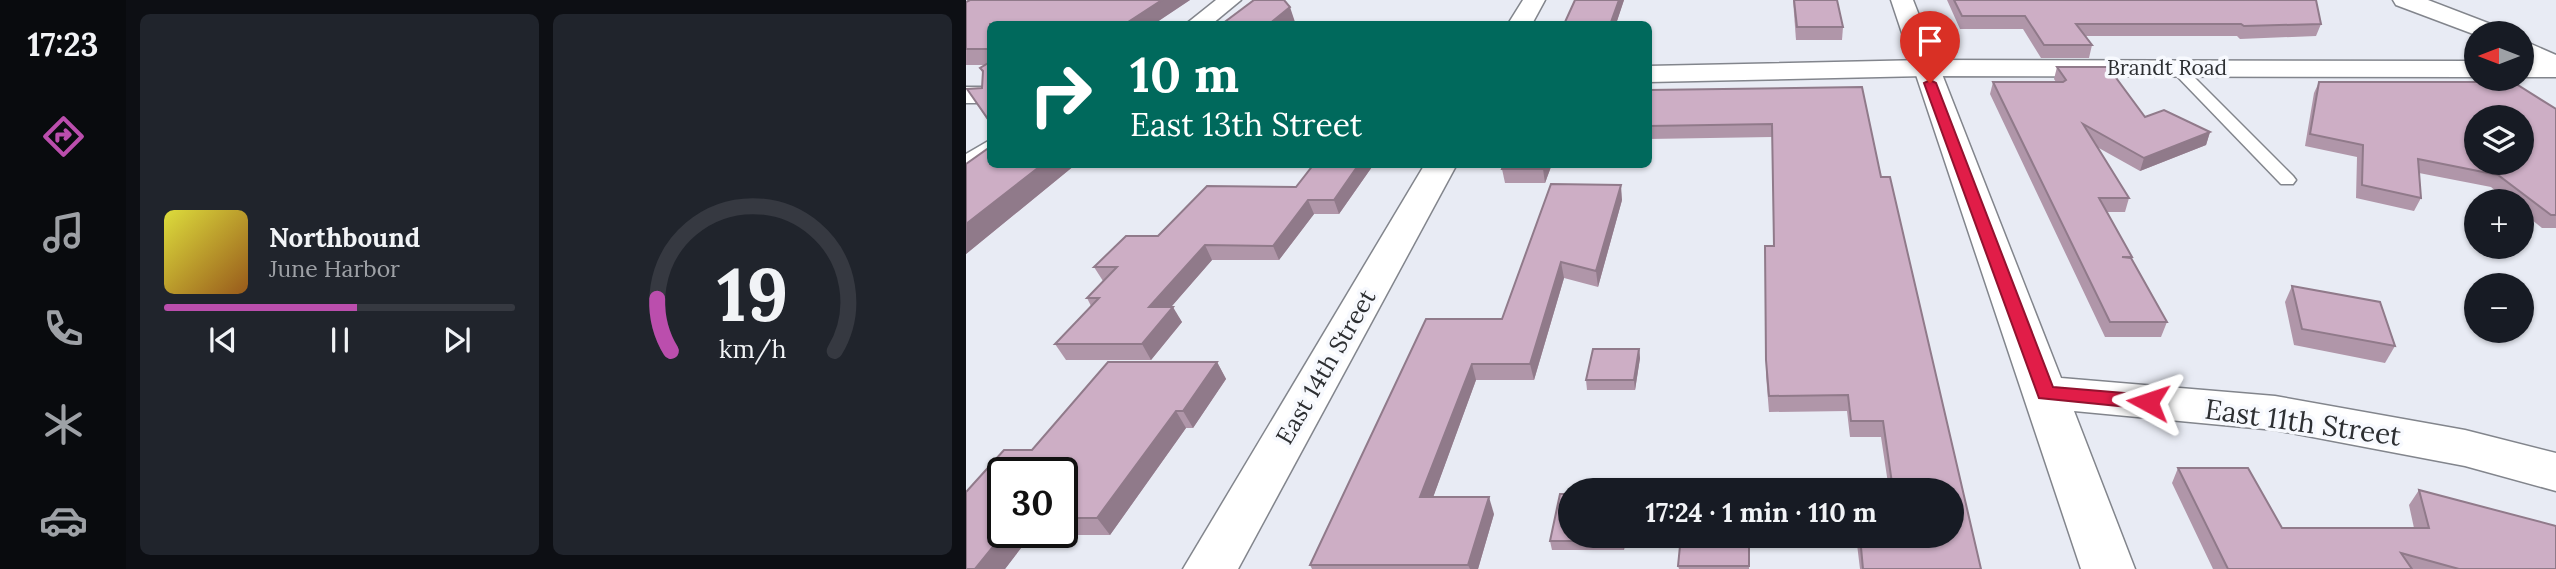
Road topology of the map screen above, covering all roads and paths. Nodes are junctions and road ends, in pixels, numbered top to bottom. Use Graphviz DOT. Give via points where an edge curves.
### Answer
graph roads {
  1 [pos="1230,0"];
  2 [pos="1534,0"];
  3 [pos="1902,0"];
  4 [pos="2404,0"];
  5 [pos="1202,21"];
  6 [pos="1522,21"];
  7 [pos="2464,21"];
  8 [pos="2534,55"];
  9 [pos="2556,67"];
  10 [pos="1925,68"];
  11 [pos="2177,68"];
  12 [pos="2534,68"];
  13 [pos="2464,69"];
  14 [pos="1652,74"];
  15 [pos="987,95"];
  16 [pos="966,96"];
  17 [pos="987,147"];
  18 [pos="966,162"];
  19 [pos="1439,168"];
  20 [pos="2287,180"];
  21 [pos="2046,393"];
  22 [pos="2556,472"];
  23 [pos="1210,569"];
  24 [pos="2108,569"];
  1 -- 5 [label="street"];
  2 -- 6 [label="street"];
  3 -- 10 [label="street"];
  4 -- 7 [label="street"];
  8 -- 9 [label="street"];
  9 -- 12 [label="street"];
  10 -- 11 [label="street, Brandt Road"];
  10 -- 14 [label="street, Brandt Road"];
  10 -- 21 [label="street"];
  11 -- 13 [label="street, Brandt Road"];
  11 -- 20 [label="lane"];
  15 -- 16 [label="street"];
  17 -- 18 [label="lane"];
  19 -- 23 [label="street, East 14th Street"];
  21 -- 22 [label="street, East 11th Street" via="2275,412 2465,448"];
  21 -- 24 [label="street"];
}
